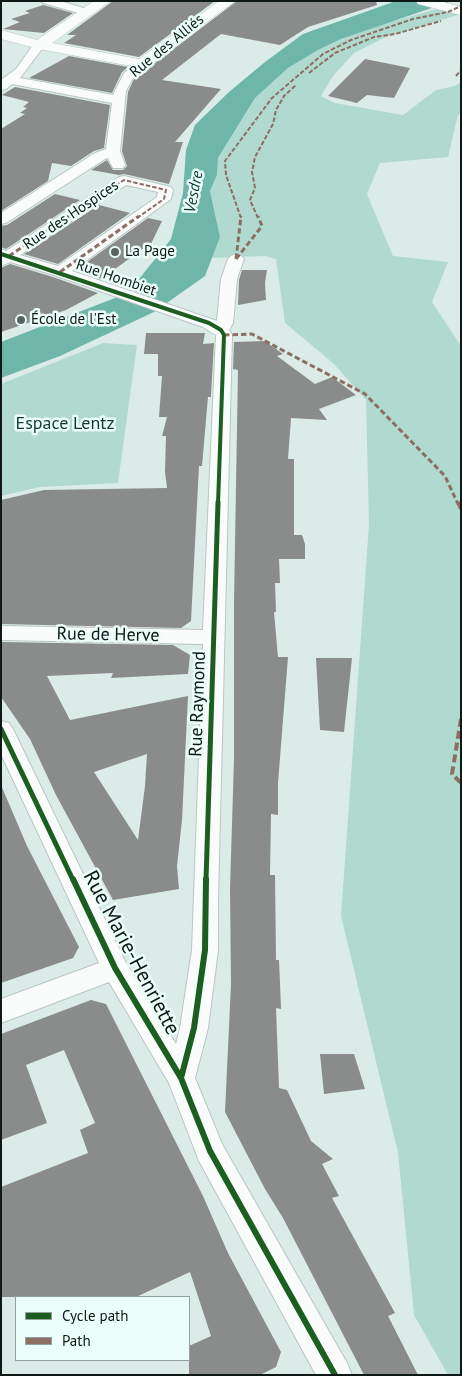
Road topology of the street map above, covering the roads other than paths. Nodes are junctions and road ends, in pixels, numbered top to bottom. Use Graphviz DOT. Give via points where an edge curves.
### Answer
graph roads {
  1 [pos="47,1"];
  2 [pos="104,1"];
  3 [pos="228,1"];
  4 [pos="423,1"];
  5 [pos="461,11"];
  6 [pos="86,12"];
  7 [pos="1,34"];
  8 [pos="39,45"];
  9 [pos="142,64"];
  10 [pos="6,83"];
  11 [pos="118,100"];
  12 [pos="113,151"];
  13 [pos="124,180"];
  14 [pos="1,220"];
  15 [pos="4,257"];
  16 [pos="236,259"];
  17 [pos="60,272"];
  18 [pos="221,330"];
  19 [pos="1,633"];
  20 [pos="214,638"];
  21 [pos="1,728"];
  22 [pos="116,968"];
  23 [pos="1,1011"];
  24 [pos="181,1078"];
  25 [pos="328,1373"];
  1 -- 6 [label="street"];
  2 -- 6 [label="street"];
  3 -- 9 [label="street, Rue des Alliés"];
  4 -- 5 [label="street"];
  6 -- 8 [label="street"];
  7 -- 8 [label="street"];
  8 -- 9 [label="street"];
  8 -- 10 [label="street" via="20,72"];
  9 -- 11 [label="street, Rue des Alliés" via="128,76"];
  10 -- 11 [label="street"];
  11 -- 12 [label="street, Rue des Hospices"];
  12 -- 13 [label="street, Rue des Hospices"];
  12 -- 14 [label="street" via="100,156"];
  13 -- 15 [label="street, Rue des Hospices"];
  13 -- 17 [label="street" via="166,190 164,199"];
  15 -- 17 [label="street, Rue Hombiet"];
  16 -- 18 [label="street" via="228,279 225,323"];
  17 -- 18 [label="street, Rue Hombiet" via="209,323"];
  18 -- 20 [label="street, Rue Raymond" via="224,335"];
  19 -- 20 [label="street, Rue de Herve"];
  20 -- 24 [label="street, Rue Raymond" via="205,950 194,1028"];
  21 -- 22 [label="street, Rue Marie-Henriette"];
  22 -- 23 [label="street"];
  22 -- 24 [label="street, Rue Marie-Henriette"];
  24 -- 25 [label="street, Rue Marie-Henriette" via="210,1151"];
}
